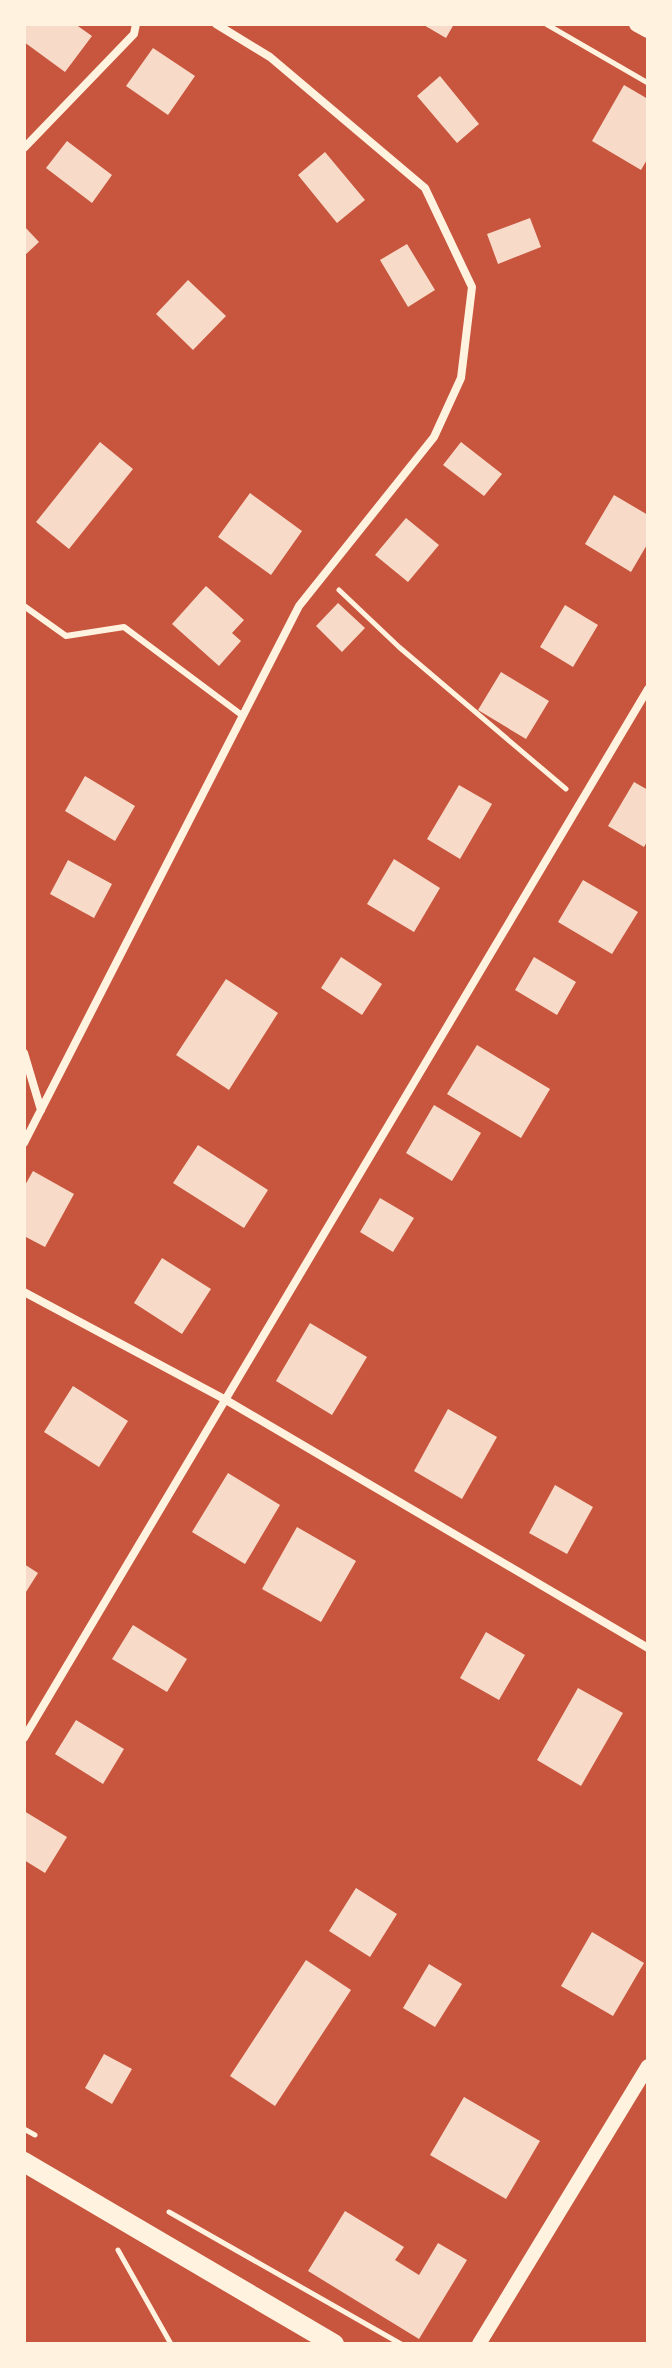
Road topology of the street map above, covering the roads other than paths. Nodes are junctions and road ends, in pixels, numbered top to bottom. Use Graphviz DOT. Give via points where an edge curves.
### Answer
graph roads {
  1 [pos="136,24"];
  2 [pos="216,24"];
  3 [pos="637,24"];
  4 [pos="648,30"];
  5 [pos="24,148"];
  6 [pos="24,606"];
  7 [pos="648,689"];
  8 [pos="243,716"];
  9 [pos="24,1053"];
  10 [pos="41,1111"];
  11 [pos="24,1143"];
  12 [pos="24,1292"];
  13 [pos="226,1400"];
  14 [pos="648,1648"];
  15 [pos="24,1738"];
  16 [pos="648,2066"];
  17 [pos="24,2162"];
  18 [pos="334,2344"];
  19 [pos="479,2344"];
  1 -- 5 [label="street" via="134,34"];
  2 -- 8 [label="street" via="270,57 425,188 472,287 461,378 434,437 299,606"];
  3 -- 4 [label="main road"];
  6 -- 8 [label="lane" via="66,636 124,627"];
  7 -- 13 [label="street"];
  8 -- 10 [label="street"];
  9 -- 10 [label="street"];
  10 -- 11 [label="street"];
  12 -- 13 [label="street"];
  13 -- 14 [label="street"];
  13 -- 15 [label="street"];
  16 -- 19 [label="street"];
  17 -- 18 [label="main road"];
}
